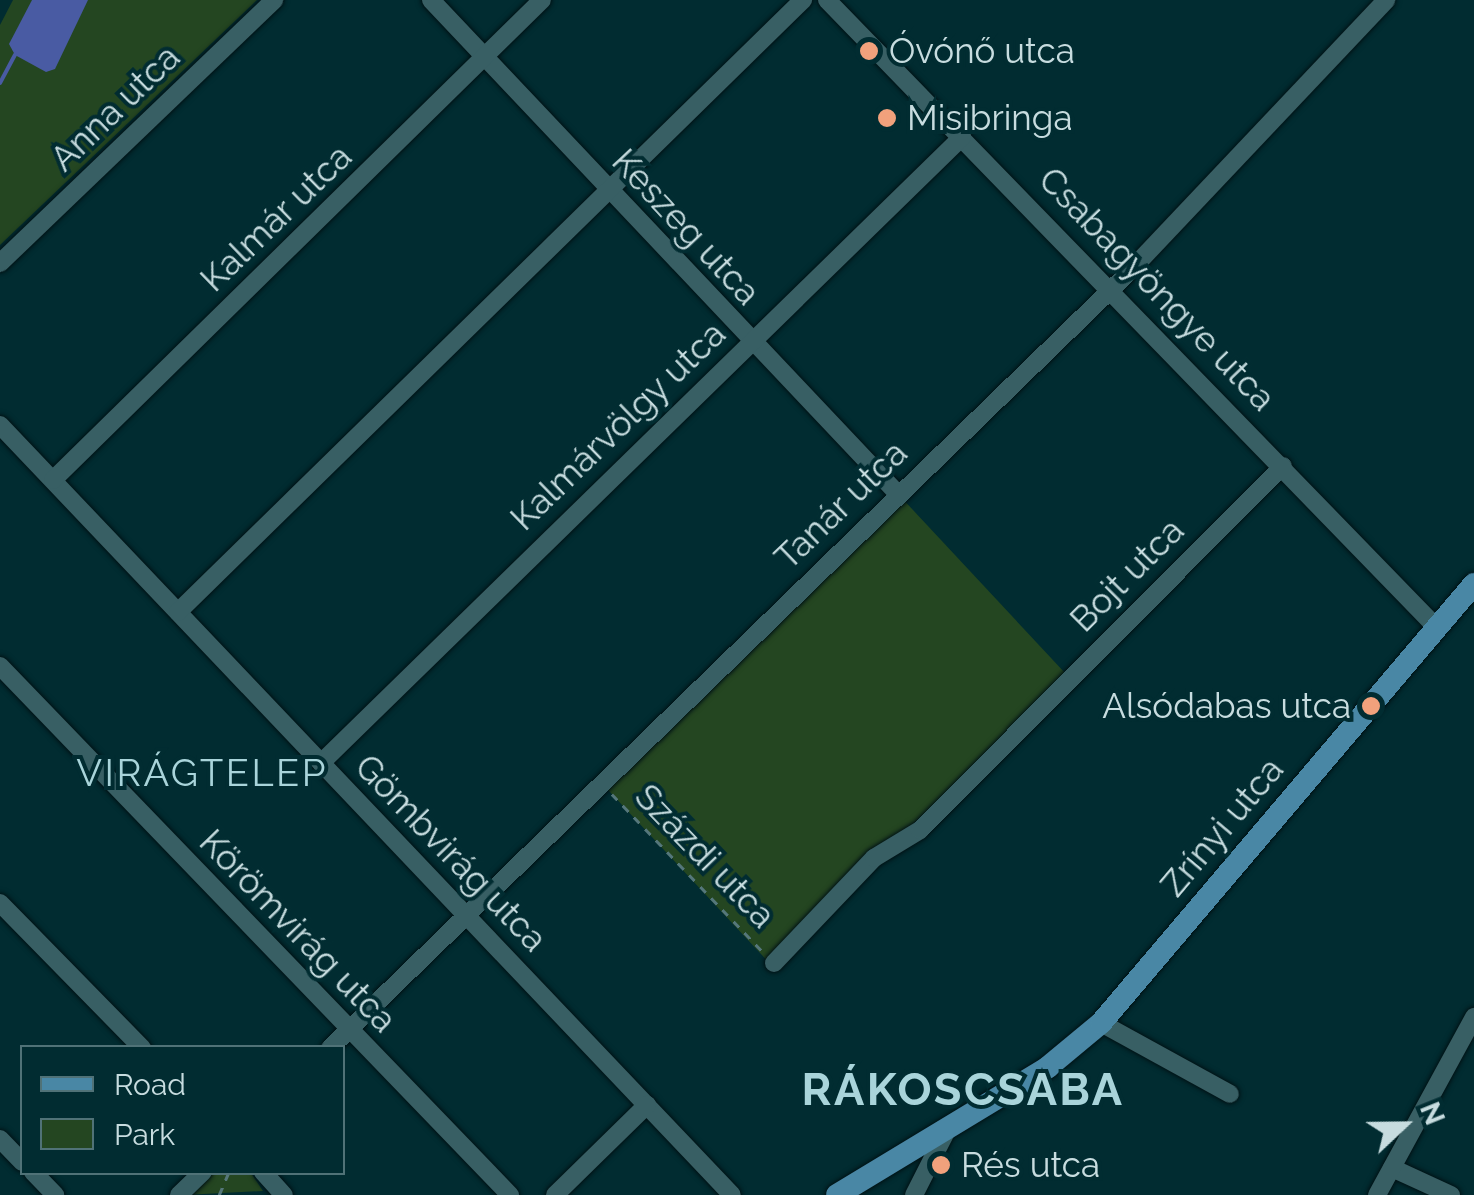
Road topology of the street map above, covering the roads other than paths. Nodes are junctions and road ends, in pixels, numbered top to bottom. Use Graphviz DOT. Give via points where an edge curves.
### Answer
graph roads {
  1 [pos="274,0"];
  2 [pos="432,0"];
  3 [pos="542,0"];
  4 [pos="803,0"];
  5 [pos="827,0"];
  6 [pos="1386,0"];
  7 [pos="488,57"];
  8 [pos="962,137"];
  9 [pos="606,192"];
  10 [pos="0,263"];
  11 [pos="1113,288"];
  12 [pos="750,342"];
  13 [pos="0,424"];
  14 [pos="1283,466"];
  15 [pos="54,480"];
  16 [pos="898,495"];
  17 [pos="1474,584"];
  18 [pos="178,612"];
  19 [pos="1436,628"];
  20 [pos="0,666"];
  21 [pos="320,763"];
  22 [pos="0,903"];
  23 [pos="465,913"];
  24 [pos="774,963"];
  25 [pos="1474,1017"];
  26 [pos="1101,1023"];
  27 [pos="348,1030"];
  28 [pos="139,1045"];
  29 [pos="333,1045"];
  30 [pos="1230,1094"];
  31 [pos="647,1106"];
  32 [pos="949,1127"];
  33 [pos="0,1139"];
  34 [pos="20,1160"];
  35 [pos="1392,1168"];
  36 [pos="36,1175"];
  37 [pos="200,1175"];
  38 [pos="55,1195"];
  39 [pos="179,1195"];
  40 [pos="510,1195"];
  41 [pos="555,1195"];
  42 [pos="732,1195"];
  43 [pos="837,1195"];
  44 [pos="914,1195"];
  45 [pos="1377,1195"];
  46 [pos="1451,1195"];
  1 -- 10 [label="street, Anna utca"];
  2 -- 7 [label="street, Keszeg utca"];
  3 -- 7 [label="street, Kalmár utca"];
  4 -- 9 [label="street"];
  5 -- 8 [label="street, Csabagyöngye utca"];
  6 -- 11 [label="street, Tanár utca"];
  7 -- 9 [label="street, Keszeg utca"];
  7 -- 15 [label="street, Kalmár utca"];
  8 -- 11 [label="street, Csabagyöngye utca"];
  8 -- 12 [label="street, Kalmárvölgy utca"];
  9 -- 12 [label="street, Keszeg utca"];
  9 -- 18 [label="street"];
  11 -- 14 [label="street, Csabagyöngye utca"];
  11 -- 16 [label="street, Tanár utca"];
  12 -- 16 [label="street, Keszeg utca"];
  12 -- 21 [label="street, Kalmárvölgy utca"];
  13 -- 15 [label="street, Gömbvirág utca"];
  14 -- 19 [label="street, Csabagyöngye utca"];
  14 -- 24 [label="street, Bojt utca" via="920,830 874,858"];
  15 -- 18 [label="street, Gömbvirág utca"];
  16 -- 23 [label="street, Tanár utca"];
  17 -- 19 [label="main road, Zrínyi utca"];
  18 -- 21 [label="street, Gömbvirág utca"];
  19 -- 26 [label="main road, Zrínyi utca"];
  20 -- 27 [label="street, Körömvirág utca"];
  21 -- 23 [label="street, Gömbvirág utca"];
  22 -- 28 [label="street"];
  23 -- 27 [label="street, Tanár utca"];
  23 -- 31 [label="street, Gömbvirág utca"];
  25 -- 35 [label="street"];
  26 -- 30 [label="street"];
  26 -- 32 [label="main road, Zrínyi utca" via="1048,1067"];
  27 -- 29 [label="street, Tanár utca"];
  27 -- 40 [label="street, Körömvirág utca"];
  31 -- 41 [label="street"];
  31 -- 42 [label="street, Gömbvirág utca"];
  32 -- 43 [label="main road, Zrínyi utca"];
  32 -- 44 [label="street"];
  33 -- 34 [label="street"];
  35 -- 45 [label="street"];
  35 -- 46 [label="street"];
  36 -- 38 [label="street"];
  37 -- 39 [label="street"];
}
